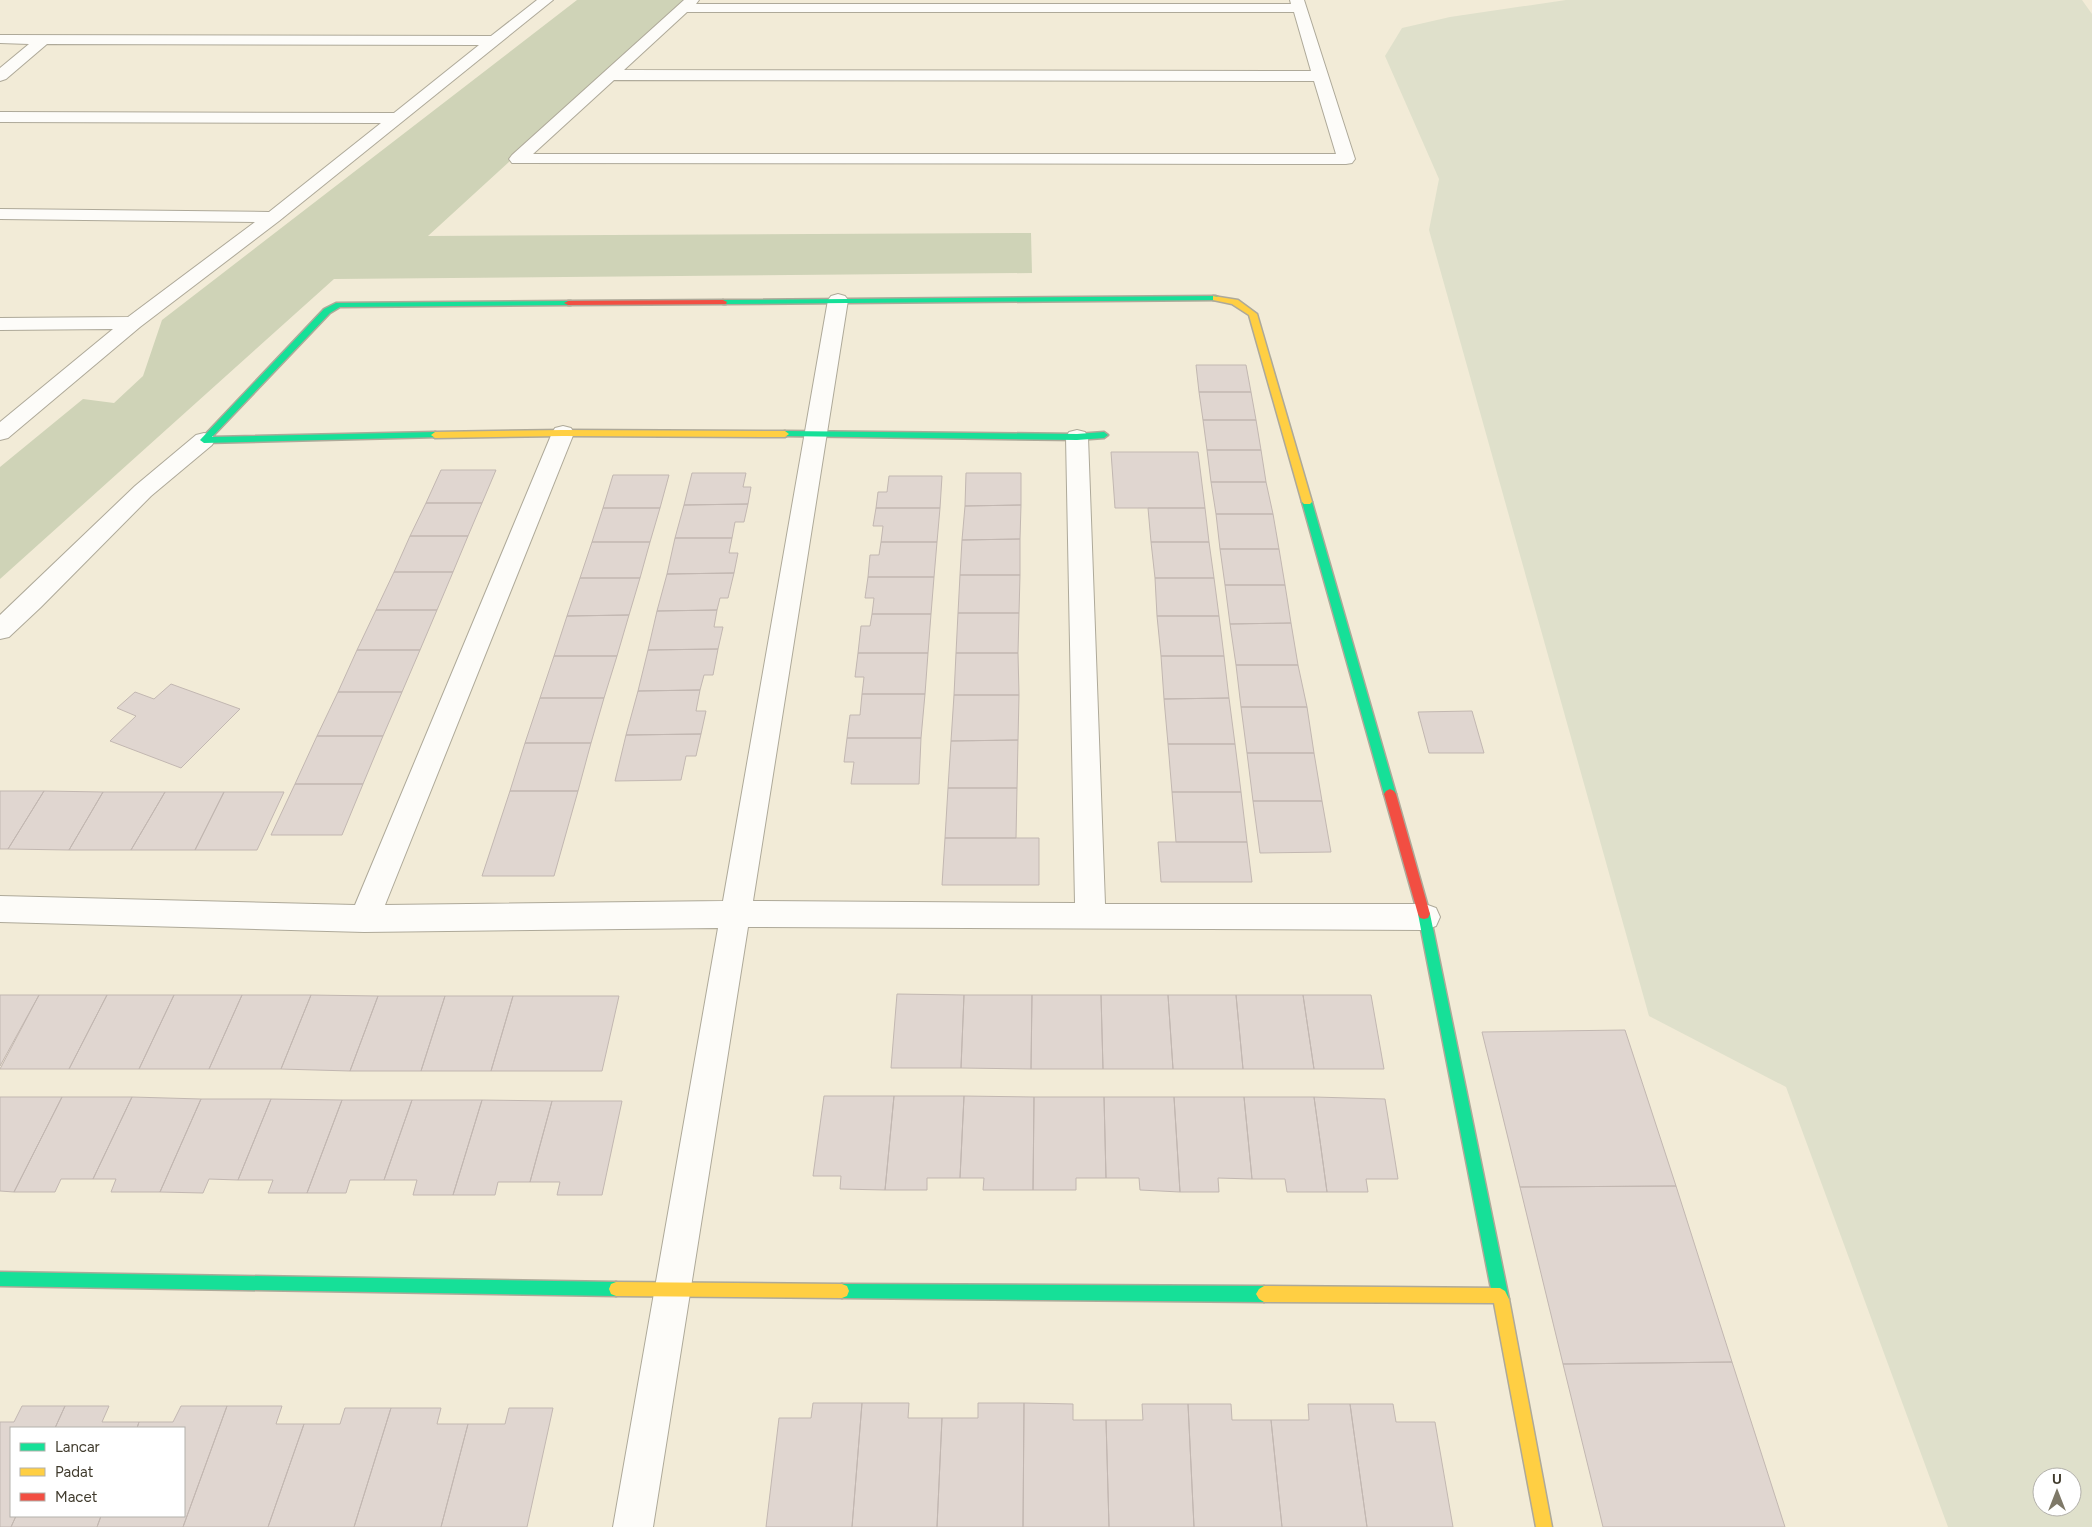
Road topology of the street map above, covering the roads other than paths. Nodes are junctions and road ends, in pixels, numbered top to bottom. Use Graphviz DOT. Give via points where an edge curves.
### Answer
graph roads {
  1 [pos="546,0"];
  2 [pos="688,4"];
  3 [pos="1298,4"];
  4 [pos="0,39"];
  5 [pos="43,39"];
  6 [pos="495,41"];
  7 [pos="611,75"];
  8 [pos="0,76"];
  9 [pos="1320,76"];
  10 [pos="0,118"];
  11 [pos="397,118"];
  12 [pos="0,214"];
  13 [pos="273,216"];
  14 [pos="838,300"];
  15 [pos="133,323"];
  16 [pos="0,324"];
  17 [pos="0,433"];
  18 [pos="563,433"];
  19 [pos="816,434"];
  20 [pos="1104,435"];
  21 [pos="1077,438"];
  22 [pos="204,440"];
  23 [pos="0,630"];
  24 [pos="0,909"];
  25 [pos="736,914"];
  26 [pos="1090,917"];
  27 [pos="1425,917"];
  28 [pos="364,919"];
  29 [pos="0,1279"];
  30 [pos="674,1290"];
  31 [pos="1500,1296"];
  32 [pos="633,1527"];
  33 [pos="1544,1527"];
  1 -- 6 [label="street"];
  2 -- 3 [label="street"];
  2 -- 7 [label="street"];
  3 -- 9 [label="street"];
  4 -- 5 [label="street"];
  5 -- 6 [label="street"];
  5 -- 8 [label="street"];
  6 -- 11 [label="street"];
  7 -- 9 [label="street"];
  7 -- 9 [label="street" via="518,159 1346,159"];
  10 -- 11 [label="street"];
  11 -- 13 [label="street"];
  12 -- 13 [label="street"];
  13 -- 15 [label="street"];
  14 -- 19 [label="street"];
  14 -- 22 [label="street" via="339,305 327,311"];
  14 -- 27 [label="street" via="1214,298 1233,301 1253,314"];
  15 -- 16 [label="street"];
  15 -- 17 [label="street"];
  18 -- 19 [label="street"];
  18 -- 22 [label="street"];
  18 -- 28 [label="street"];
  19 -- 21 [label="street"];
  19 -- 25 [label="street"];
  20 -- 21 [label="street"];
  21 -- 26 [label="street"];
  22 -- 23 [label="street" via="143,491"];
  24 -- 28 [label="street"];
  25 -- 26 [label="street"];
  25 -- 28 [label="street"];
  25 -- 30 [label="street"];
  26 -- 27 [label="street"];
  27 -- 31 [label="street"];
  29 -- 30 [label="street"];
  30 -- 31 [label="street"];
  30 -- 32 [label="street"];
  31 -- 33 [label="street"];
}
